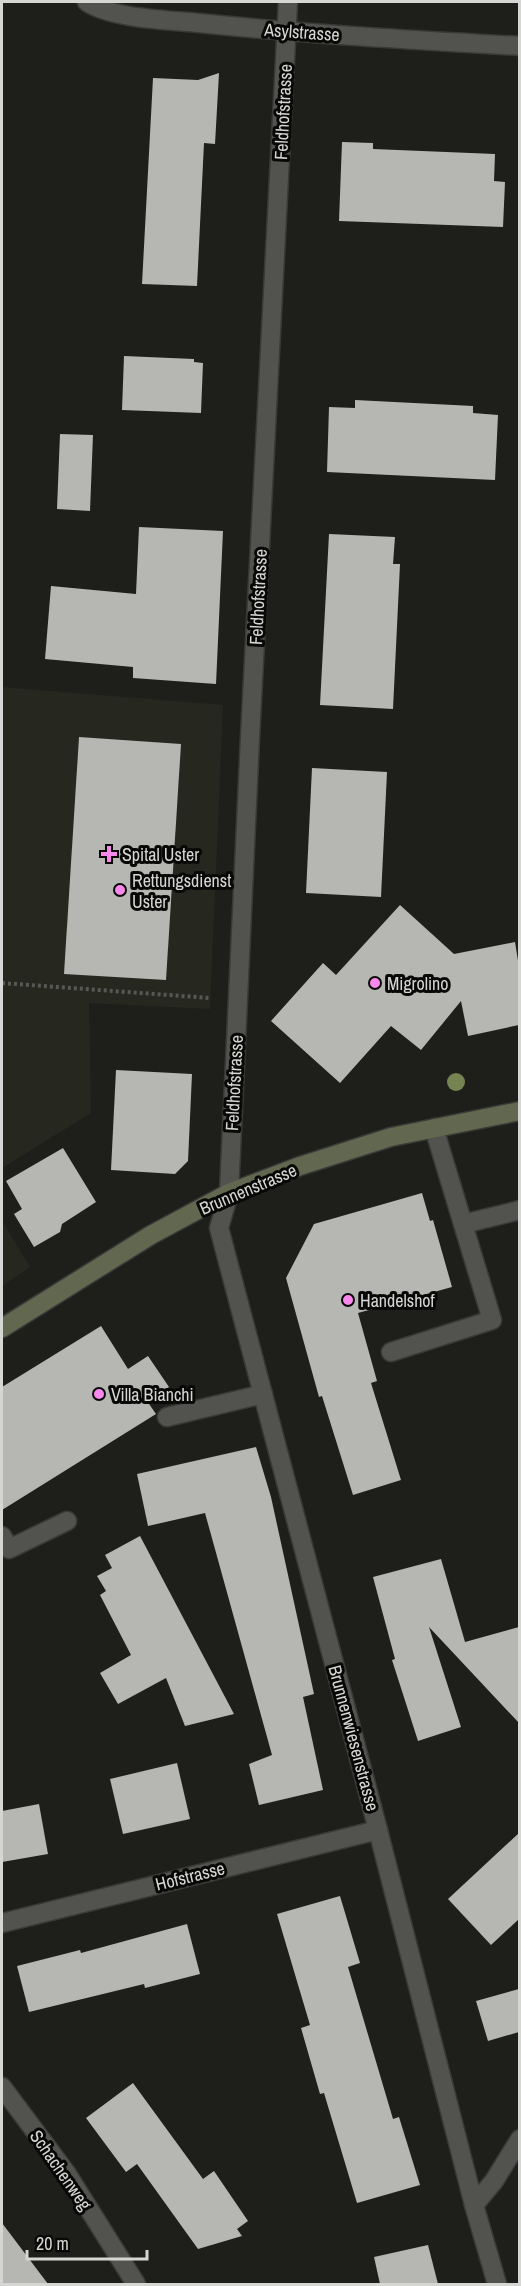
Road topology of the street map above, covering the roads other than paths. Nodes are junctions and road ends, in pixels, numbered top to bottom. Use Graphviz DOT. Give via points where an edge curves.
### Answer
graph roads {
  1 [pos="87,2"];
  2 [pos="288,2"];
  3 [pos="288,32"];
  4 [pos="519,46"];
  5 [pos="519,1111"];
  6 [pos="434,1128"];
  7 [pos="228,1193"];
  8 [pos="519,1210"];
  9 [pos="463,1224"];
  10 [pos="2,1328"];
  11 [pos="391,1352"];
  12 [pos="263,1394"];
  13 [pos="167,1417"];
  14 [pos="67,1521"];
  15 [pos="2,1536"];
  16 [pos="378,1830"];
  17 [pos="2,1923"];
  18 [pos="2,2087"];
  19 [pos="519,2139"];
  20 [pos="474,2205"];
  21 [pos="136,2284"];
  22 [pos="497,2284"];
  1 -- 3 [label="street, Asylstrasse" via="140,17"];
  2 -- 3 [label="street, Feldhofstrasse"];
  3 -- 4 [label="street, Asylstrasse"];
  3 -- 7 [label="street, Feldhofstrasse"];
  5 -- 6 [label="main road, Brunnenstrasse"];
  6 -- 7 [label="main road, Brunnenstrasse" via="391,1137"];
  6 -- 9 [label="street"];
  7 -- 10 [label="main road, Brunnenstrasse"];
  7 -- 12 [label="street, Brunnenwiesenstrasse" via="219,1228"];
  8 -- 9 [label="street"];
  9 -- 11 [label="street" via="492,1320"];
  12 -- 13 [label="street"];
  12 -- 16 [label="street, Brunnenwiesenstrasse"];
  14 -- 15 [label="street" via="9,1550"];
  16 -- 17 [label="street, Hofstrasse"];
  16 -- 20 [label="street, Brunnenwiesenstrasse"];
  18 -- 21 [label="street, Schachenweg" via="67,2174"];
  19 -- 20 [label="street" via="494,2181"];
  20 -- 22 [label="street, Brunnenwiesenstrasse"];
}
